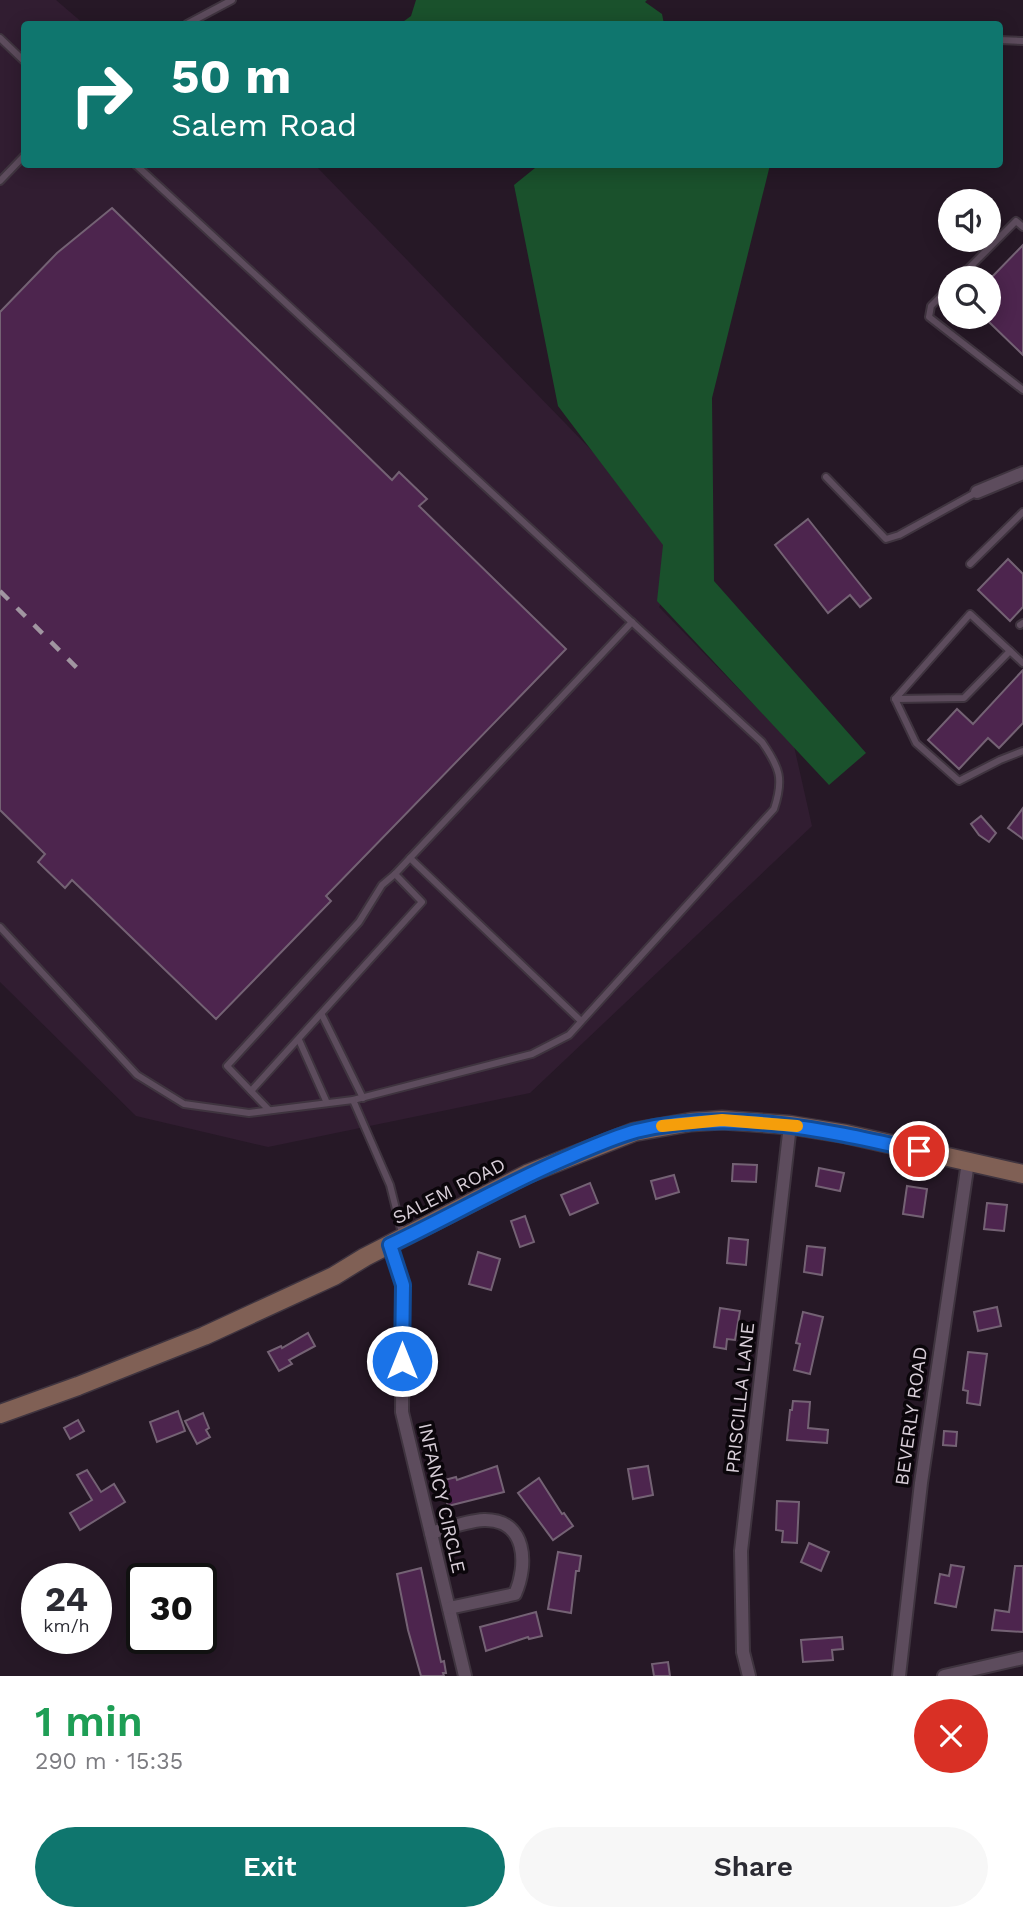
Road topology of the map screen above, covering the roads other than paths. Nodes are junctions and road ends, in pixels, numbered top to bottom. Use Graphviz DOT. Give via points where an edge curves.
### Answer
graph roads {
  1 [pos="232,0"];
  2 [pos="193,21"];
  3 [pos="0,38"];
  4 [pos="1003,40"];
  5 [pos="1023,40"];
  6 [pos="21,58"];
  7 [pos="21,159"];
  8 [pos="139,168"];
  9 [pos="0,181"];
  10 [pos="1023,227"];
  11 [pos="971,266"];
  12 [pos="938,299"];
  13 [pos="938,324"];
  14 [pos="944,329"];
  15 [pos="1023,390"];
  16 [pos="1023,473"];
  17 [pos="826,477"];
  18 [pos="977,492"];
  19 [pos="1023,512"];
  20 [pos="970,564"];
  21 [pos="632,622"];
  22 [pos="1010,651"];
  23 [pos="1023,663"];
  24 [pos="895,699"];
  25 [pos="1023,751"];
  26 [pos="410,858"];
  27 [pos="395,874"];
  28 [pos="0,927"];
  29 [pos="323,1015"];
  30 [pos="581,1021"];
  31 [pos="299,1040"];
  32 [pos="251,1091"];
  33 [pos="363,1098"];
  34 [pos="354,1100"];
  35 [pos="327,1103"];
  36 [pos="269,1110"];
  37 [pos="790,1125"];
  38 [pos="968,1162"];
  39 [pos="1023,1174"];
  40 [pos="397,1242"];
  41 [pos="0,1414"];
  42 [pos="430,1533"];
  43 [pos="449,1608"];
  44 [pos="1023,1658"];
  45 [pos="465,1676"];
  46 [pos="749,1676"];
  47 [pos="899,1676"];
  48 [pos="944,1676"];
  1 -- 2 [label="lane"];
  3 -- 6 [label="lane"];
  4 -- 5 [label="lane"];
  7 -- 9 [label="lane"];
  8 -- 21 [label="lane"];
  10 -- 11 [label="lane" via="1016,221"];
  12 -- 13 [label="lane" via="929,317"];
  14 -- 15 [label="lane"];
  16 -- 18 [label="street"];
  17 -- 18 [label="lane" via="886,539"];
  19 -- 20 [label="lane"];
  21 -- 26 [label="lane"];
  21 -- 30 [label="lane" via="762,742 781,775 779,794 774,809"];
  22 -- 23 [label="lane"];
  22 -- 24 [label="lane" via="964,698"];
  22 -- 24 [label="lane" via="970,614"];
  24 -- 25 [label="lane" via="916,743 959,781"];
  26 -- 27 [label="lane"];
  26 -- 30 [label="lane"];
  27 -- 29 [label="lane" via="422,902"];
  27 -- 32 [label="lane" via="359,922 227,1066"];
  28 -- 36 [label="lane" via="137,1075 184,1104 249,1113"];
  29 -- 31 [label="lane"];
  29 -- 33 [label="lane"];
  30 -- 33 [label="lane" via="569,1035 533,1054"];
  31 -- 32 [label="lane"];
  31 -- 35 [label="lane"];
  32 -- 36 [label="lane"];
  33 -- 34 [label="lane"];
  34 -- 35 [label="lane"];
  34 -- 40 [label="lane" via="390,1185"];
  35 -- 36 [label="lane"];
  37 -- 38 [label="main road, SALEM ROAD"];
  37 -- 40 [label="main road, SALEM ROAD" via="722,1120 634,1132 527,1174"];
  37 -- 46 [label="street, PRISCILLA LANE" via="741,1551 743,1653"];
  38 -- 39 [label="main road, SALEM ROAD"];
  38 -- 47 [label="street, BEVERLY ROAD" via="920,1483"];
  40 -- 41 [label="main road, SALEM ROAD" via="204,1336"];
  40 -- 42 [label="street, INFANCY CIRCLE" via="403,1285 402,1412"];
  42 -- 43 [label="street, INFANCY CIRCLE"];
  42 -- 43 [label="street" via="487,1520 511,1530 523,1552 522,1580 515,1594"];
  43 -- 45 [label="street, INFANCY CIRCLE"];
  44 -- 48 [label="street"];
}
